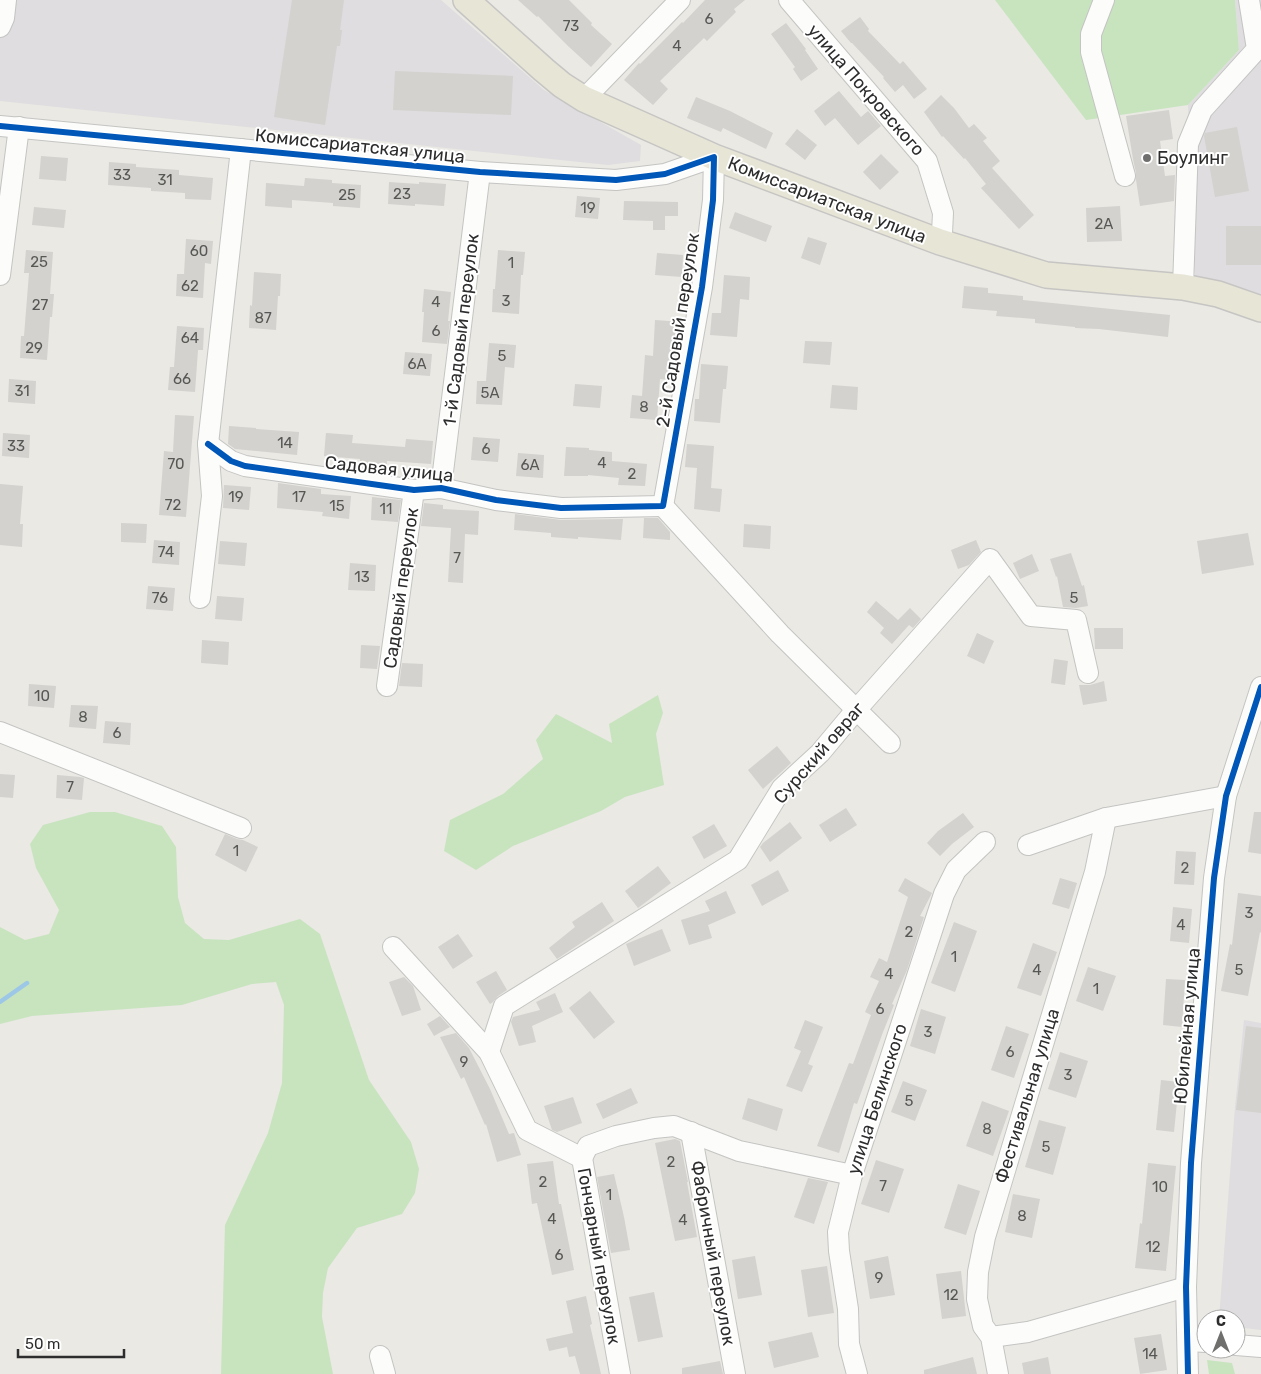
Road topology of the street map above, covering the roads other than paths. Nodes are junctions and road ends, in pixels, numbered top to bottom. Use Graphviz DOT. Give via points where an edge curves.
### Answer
graph roads {
  1 [pos="6,0"];
  2 [pos="466,0"];
  3 [pos="680,0"];
  4 [pos="789,0"];
  5 [pos="1104,0"];
  6 [pos="1249,0"];
  7 [pos="0,27"];
  8 [pos="1259,48"];
  9 [pos="584,99"];
  10 [pos="10,126"];
  11 [pos="241,149"];
  12 [pos="714,157"];
  13 [pos="480,172"];
  14 [pos="1125,176"];
  15 [pos="940,242"];
  16 [pos="0,275"];
  17 [pos="1183,287"];
  18 [pos="1261,309"];
  19 [pos="208,444"];
  20 [pos="441,488"];
  21 [pos="414,490"];
  22 [pos="663,506"];
  23 [pos="200,598"];
  24 [pos="1088,674"];
  25 [pos="388,686"];
  26 [pos="1261,687"];
  27 [pos="856,710"];
  28 [pos="0,732"];
  29 [pos="890,743"];
  30 [pos="1226,796"];
  31 [pos="1106,818"];
  32 [pos="241,828"];
  33 [pos="985,842"];
  34 [pos="1028,845"];
  35 [pos="393,947"];
  36 [pos="489,1052"];
  37 [pos="691,1132"];
  38 [pos="582,1158"];
  39 [pos="852,1175"];
  40 [pos="1186,1287"];
  41 [pos="991,1337"];
  42 [pos="1196,1337"];
  43 [pos="1196,1346"];
  44 [pos="1246,1346"];
  45 [pos="1261,1347"];
  46 [pos="620,1374"];
  47 [pos="735,1374"];
  48 [pos="857,1374"];
  49 [pos="998,1374"];
  50 [pos="1188,1374"];
  1 -- 7 [label="street"];
  2 -- 9 [label="main road" via="544,70"];
  3 -- 9 [label="street"];
  4 -- 15 [label="street, улица Покровского" via="927,161 943,213"];
  5 -- 14 [label="street" via="1091,34 1090,52"];
  6 -- 8 [label="street"];
  8 -- 17 [label="street" via="1202,110 1188,144"];
  9 -- 12 [label="main road"];
  10 -- 11 [label="street, Комиссариатская улица"];
  10 -- 16 [label="street"];
  11 -- 13 [label="street, Комиссариатская улица"];
  11 -- 19 [label="street"];
  12 -- 13 [label="street, Комиссариатская улица" via="665,174 616,180"];
  12 -- 15 [label="main road, Комиссариатская улица"];
  12 -- 22 [label="street, 2-й Садовый переулок" via="713,200 702,286"];
  13 -- 20 [label="street, 1-й Садовый переулок"];
  15 -- 17 [label="main road, Комиссариатская улица" via="1046,276"];
  17 -- 18 [label="main road, Комиссариатская улица" via="1218,294"];
  19 -- 21 [label="street, Садовая улица" via="231,461 245,466"];
  19 -- 23 [label="street" via="212,496"];
  20 -- 21 [label="street, Садовая улица"];
  20 -- 22 [label="street, Садовая улица" via="496,500 561,508"];
  21 -- 25 [label="street, Садовый переулок"];
  22 -- 27 [label="street" via="780,634"];
  24 -- 27 [label="street, Сурский овраг" via="1076,620 1031,616 990,559"];
  26 -- 30 [label="street, Юбилейная улица"];
  27 -- 29 [label="street"];
  27 -- 36 [label="street, Сурский овраг" via="820,753 782,788 738,860 504,1006"];
  28 -- 32 [label="street"];
  30 -- 31 [label="street"];
  30 -- 40 [label="street, Юбилейная улица" via="1214,878 1191,1163"];
  31 -- 34 [label="street"];
  31 -- 41 [label="street, Фестивальная улица" via="1095,872 985,1237 978,1272 977,1300 983,1326"];
  33 -- 39 [label="street, улица Белинского" via="956,870 944,894"];
  35 -- 36 [label="street, Гончарный переулок"];
  36 -- 38 [label="street, Гончарный переулок" via="527,1130"];
  37 -- 38 [label="street" via="674,1126 616,1136 588,1146"];
  37 -- 39 [label="street" via="739,1151"];
  37 -- 47 [label="street, Фабричный переулок"];
  38 -- 46 [label="street, Гончарный переулок"];
  39 -- 48 [label="street, улица Белинского" via="838,1232 849,1344"];
  40 -- 41 [label="street" via="1028,1332"];
  40 -- 42 [label="street, Юбилейная улица"];
  41 -- 49 [label="street, Фестивальная улица"];
  43 -- 50 [label="street, Юбилейная улица"];
  44 -- 45 [label="street"];
}
